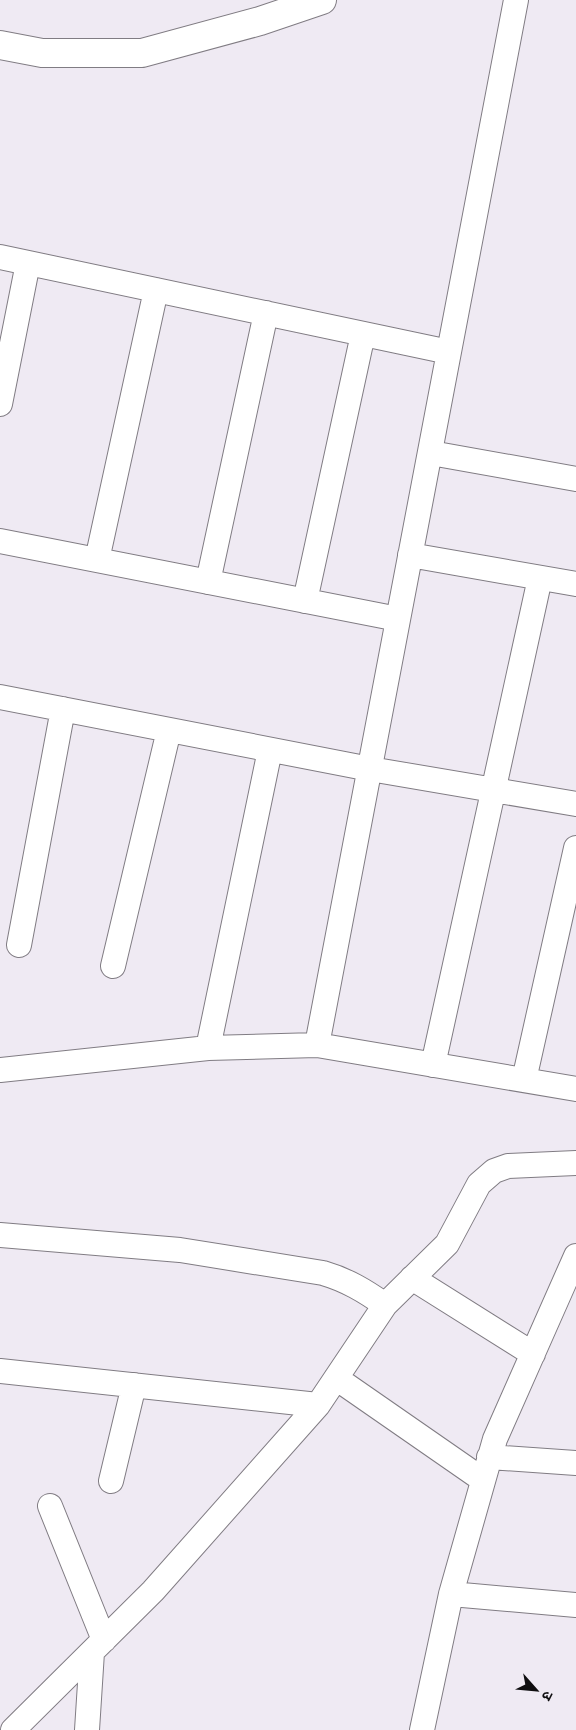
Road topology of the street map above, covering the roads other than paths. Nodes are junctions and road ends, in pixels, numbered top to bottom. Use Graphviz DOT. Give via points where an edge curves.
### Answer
graph roads {
  1 [pos="322,0"];
  2 [pos="516,0"];
  3 [pos="0,45"];
  4 [pos="0,257"];
  5 [pos="28,263"];
  6 [pos="156,290"];
  7 [pos="266,314"];
  8 [pos="363,334"];
  9 [pos="449,352"];
  10 [pos="4,368"];
  11 [pos="0,404"];
  12 [pos="431,453"];
  13 [pos="576,479"];
  14 [pos="0,541"];
  15 [pos="410,555"];
  16 [pos="97,560"];
  17 [pos="540,578"];
  18 [pos="208,582"];
  19 [pos="576,584"];
  20 [pos="305,601"];
  21 [pos="398,619"];
  22 [pos="0,697"];
  23 [pos="63,709"];
  24 [pos="169,730"];
  25 [pos="270,750"];
  26 [pos="370,769"];
  27 [pos="492,790"];
  28 [pos="576,804"];
  29 [pos="576,848"];
  30 [pos="19,945"];
  31 [pos="113,966"];
  32 [pos="318,1045"];
  33 [pos="208,1048"];
  34 [pos="433,1064"];
  35 [pos="0,1070"];
  36 [pos="524,1080"];
  37 [pos="576,1089"];
  38 [pos="576,1163"];
  39 [pos="0,1239"];
  40 [pos="576,1256"];
  41 [pos="412,1278"];
  42 [pos="385,1305"];
  43 [pos="532,1354"];
  44 [pos="0,1371"];
  45 [pos="336,1378"];
  46 [pos="134,1385"];
  47 [pos="318,1405"];
  48 [pos="490,1457"];
  49 [pos="576,1463"];
  50 [pos="483,1480"];
  51 [pos="111,1481"];
  52 [pos="50,1506"];
  53 [pos="451,1594"];
  54 [pos="576,1605"];
  55 [pos="98,1646"];
  56 [pos="13,1730"];
  57 [pos="87,1730"];
  58 [pos="422,1730"];
  1 -- 3 [label="street" via="260,21 142,53 42,54"];
  2 -- 9 [label="street"];
  4 -- 5 [label="street"];
  5 -- 6 [label="street"];
  5 -- 10 [label="street"];
  6 -- 7 [label="street"];
  6 -- 16 [label="street"];
  7 -- 8 [label="street"];
  7 -- 18 [label="street"];
  8 -- 9 [label="street"];
  8 -- 20 [label="street"];
  9 -- 12 [label="street"];
  10 -- 11 [label="street"];
  12 -- 13 [label="street"];
  12 -- 15 [label="street"];
  14 -- 16 [label="street"];
  15 -- 17 [label="street"];
  15 -- 21 [label="street"];
  16 -- 18 [label="street"];
  17 -- 19 [label="street"];
  17 -- 27 [label="street"];
  18 -- 20 [label="street"];
  20 -- 21 [label="street"];
  21 -- 26 [label="street"];
  22 -- 23 [label="street"];
  23 -- 24 [label="street"];
  23 -- 30 [label="street"];
  24 -- 25 [label="street"];
  24 -- 31 [label="street"];
  25 -- 26 [label="street"];
  25 -- 33 [label="street"];
  26 -- 27 [label="street"];
  26 -- 32 [label="street"];
  27 -- 28 [label="street"];
  27 -- 34 [label="street"];
  29 -- 36 [label="street"];
  32 -- 33 [label="street"];
  32 -- 34 [label="street"];
  33 -- 35 [label="street"];
  34 -- 36 [label="street"];
  36 -- 37 [label="street"];
  38 -- 41 [label="street" via="508,1166 494,1171 478,1184 446,1244"];
  39 -- 42 [label="street" via="180,1250 323,1273 342,1278"];
  40 -- 43 [label="street"];
  41 -- 42 [label="street"];
  41 -- 43 [label="street"];
  42 -- 45 [label="street"];
  43 -- 48 [label="street"];
  44 -- 46 [label="street"];
  45 -- 47 [label="street"];
  45 -- 50 [label="street"];
  46 -- 47 [label="street"];
  46 -- 51 [label="street"];
  47 -- 55 [label="street" via="154,1591"];
  48 -- 49 [label="street"];
  48 -- 50 [label="street"];
  50 -- 53 [label="street"];
  52 -- 55 [label="street"];
  53 -- 54 [label="street"];
  53 -- 58 [label="street"];
  55 -- 56 [label="street"];
  55 -- 57 [label="street"];
}
